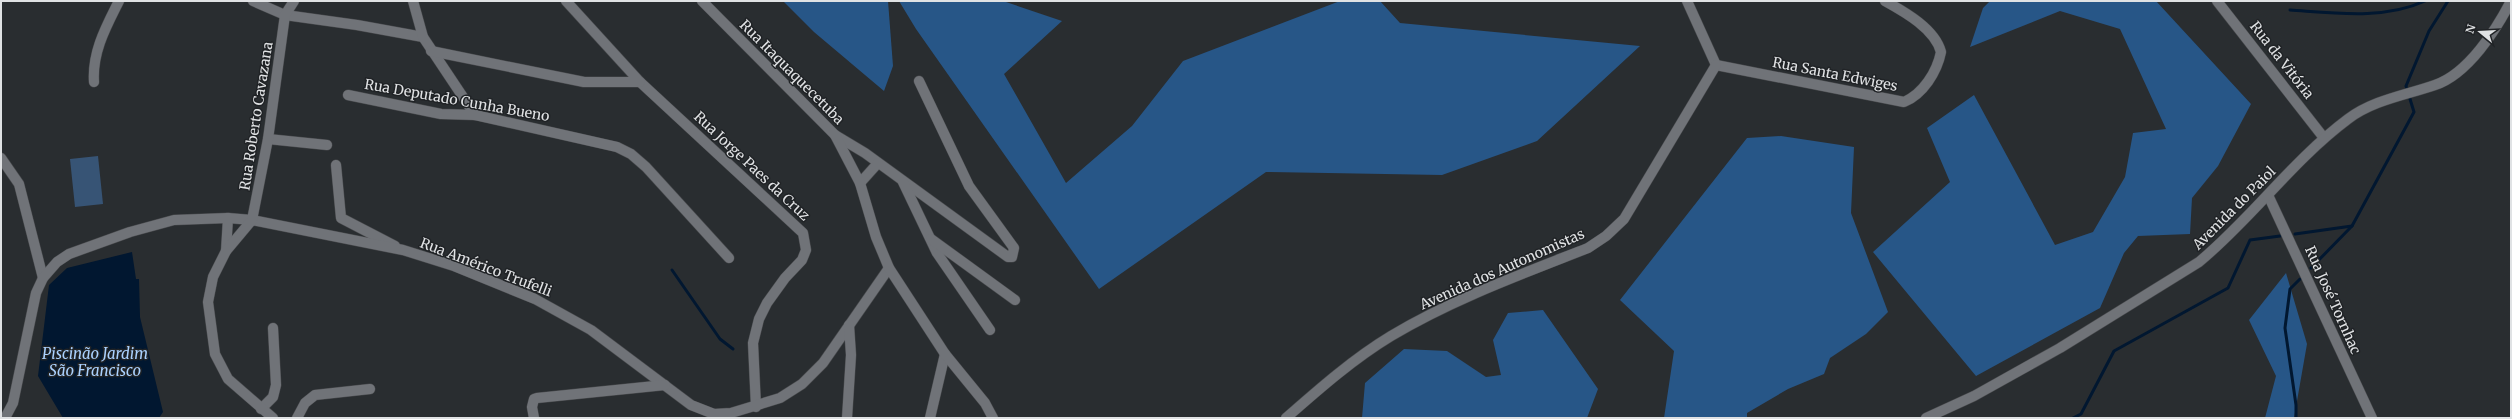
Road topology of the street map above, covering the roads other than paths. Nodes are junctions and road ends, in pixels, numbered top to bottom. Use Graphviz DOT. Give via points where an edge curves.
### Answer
graph roads {
  1 [pos="118,1"];
  2 [pos="253,1"];
  3 [pos="294,1"];
  4 [pos="413,1"];
  5 [pos="566,1"];
  6 [pos="702,1"];
  7 [pos="1687,1"];
  8 [pos="1885,1"];
  9 [pos="2217,1"];
  10 [pos="2511,1"];
  11 [pos="285,15"];
  12 [pos="423,37"];
  13 [pos="431,51"];
  14 [pos="1716,66"];
  15 [pos="919,81"];
  16 [pos="94,82"];
  17 [pos="640,82"];
  18 [pos="348,95"];
  19 [pos="475,115"];
  20 [pos="835,135"];
  21 [pos="2324,138"];
  22 [pos="268,139"];
  23 [pos="327,145"];
  24 [pos="1,158"];
  25 [pos="878,163"];
  26 [pos="336,165"];
  27 [pos="903,182"];
  28 [pos="860,183"];
  29 [pos="2268,195"];
  30 [pos="228,218"];
  31 [pos="252,220"];
  32 [pos="929,238"];
  33 [pos="403,250"];
  34 [pos="226,251"];
  35 [pos="729,258"];
  36 [pos="889,268"];
  37 [pos="43,278"];
  38 [pos="1014,300"];
  39 [pos="849,325"];
  40 [pos="273,328"];
  41 [pos="990,330"];
  42 [pos="945,354"];
  43 [pos="665,385"];
  44 [pos="370,389"];
  45 [pos="756,407"];
  46 [pos="261,409"];
  47 [pos="5,418"];
  48 [pos="273,418"];
  49 [pos="297,418"];
  50 [pos="534,418"];
  51 [pos="847,418"];
  52 [pos="930,418"];
  53 [pos="993,418"];
  54 [pos="1286,418"];
  55 [pos="1926,418"];
  56 [pos="2372,418"];
  1 -- 16 [label="street" via="97,50 93,66"];
  2 -- 11 [label="street"];
  3 -- 11 [label="street"];
  4 -- 12 [label="street"];
  5 -- 17 [label="street, Rua Jorge Paes da Cruz"];
  6 -- 20 [label="street, Rua Itaquaquecetuba"];
  7 -- 14 [label="street"];
  8 -- 14 [label="street, Rua Santa Edwiges" via="1906,13 1934,38 1941,52 1930,78 1912,99 1904,102"];
  9 -- 21 [label="street, Rua da Vitória"];
  10 -- 21 [label="street, Avenida do Paiol" via="2489,38 2464,66 2437,84 2362,110"];
  11 -- 12 [label="street"];
  11 -- 22 [label="street, Rua Roberto Cavazana"];
  12 -- 13 [label="street"];
  13 -- 17 [label="street" via="584,82"];
  13 -- 19 [label="street"];
  14 -- 54 [label="street, Avenida dos Autonomistas" via="1624,219 1606,236 1588,248 1452,304 1391,336 1321,386"];
  15 -- 27 [label="street" via="969,186 1014,248 1014,255 1008,257"];
  17 -- 45 [label="street, Rua Jorge Paes da Cruz" via="803,233 806,250 802,260 785,278 759,319 753,344"];
  18 -- 19 [label="street, Rua Deputado Cunha Bueno" via="441,114"];
  19 -- 35 [label="street, Rua Deputado Cunha Bueno" via="602,142 631,154 646,167"];
  20 -- 25 [label="street"];
  20 -- 28 [label="street, Rua Itaquaquecetuba"];
  21 -- 29 [label="street, Avenida do Paiol"];
  22 -- 23 [label="street"];
  22 -- 31 [label="street, Rua Roberto Cavazana"];
  24 -- 37 [label="street" via="19,184"];
  25 -- 27 [label="street"];
  25 -- 28 [label="street"];
  26 -- 33 [label="street" via="344,221"];
  27 -- 32 [label="street"];
  28 -- 36 [label="street, Rua Itaquaquecetuba" via="876,237"];
  29 -- 55 [label="street, Avenida do Paiol" via="2220,245 2184,273 2060,348 1974,396"];
  29 -- 56 [label="street, Rua José Tornhac"];
  30 -- 31 [label="street, Rua Américo Trufelli"];
  30 -- 34 [label="street"];
  30 -- 37 [label="street, Rua Américo Trufelli" via="174,220 130,232 69,254 57,262"];
  31 -- 33 [label="street, Rua Américo Trufelli"];
  31 -- 34 [label="street"];
  32 -- 38 [label="street"];
  32 -- 41 [label="street"];
  33 -- 43 [label="street, Rua Américo Trufelli" via="454,266 535,299 569,316"];
  34 -- 46 [label="street" via="213,277 208,302 215,354 228,379"];
  36 -- 39 [label="street, Rua Américo Trufelli"];
  36 -- 42 [label="street, Rua Itaquaquecetuba"];
  37 -- 47 [label="street, Rua Américo Trufelli" via="29,322 13,403"];
  39 -- 45 [label="street, Rua Américo Trufelli" via="812,376 780,398"];
  39 -- 51 [label="street" via="851,355"];
  40 -- 46 [label="street" via="276,385 273,397"];
  42 -- 52 [label="street"];
  42 -- 53 [label="street, Rua Itaquaquecetuba" via="985,403"];
  43 -- 45 [label="street, Rua Américo Trufelli" via="691,405 714,414"];
  43 -- 50 [label="street" via="537,398 534,399 532,407"];
  44 -- 49 [label="street" via="315,395 305,403"];
  46 -- 48 [label="street"];
}
